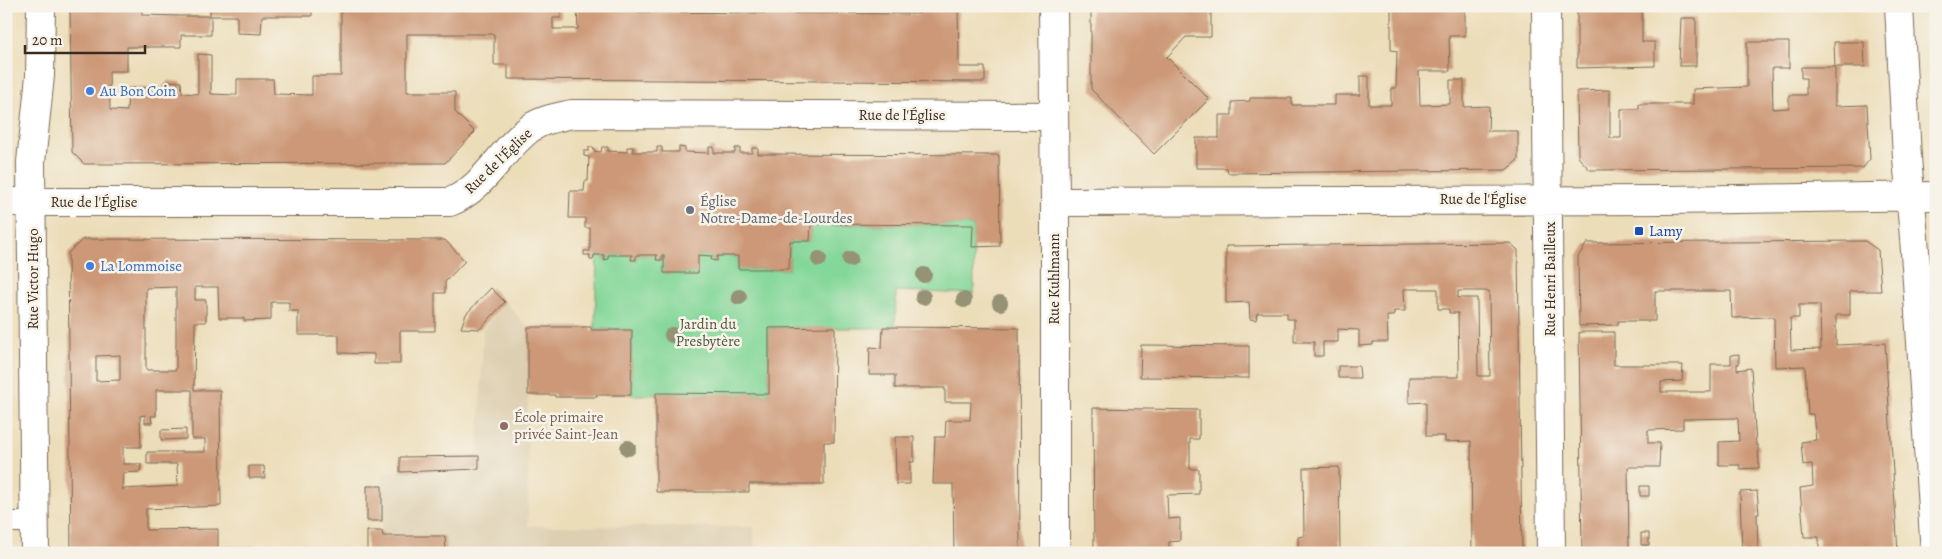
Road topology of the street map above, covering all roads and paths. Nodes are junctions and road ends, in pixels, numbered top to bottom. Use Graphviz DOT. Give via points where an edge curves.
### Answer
graph roads {
  1 [pos="41,6"];
  2 [pos="1052,6"];
  3 [pos="1546,6"];
  4 [pos="1899,6"];
  5 [pos="1054,116"];
  6 [pos="1923,197"];
  7 [pos="1548,199"];
  8 [pos="19,202"];
  9 [pos="1055,202"];
  10 [pos="6,522"];
  11 [pos="35,522"];
  12 [pos="1935,550"];
  13 [pos="35,553"];
  14 [pos="1055,553"];
  15 [pos="1551,553"];
  1 -- 8 [label="street, Rue Victor Hugo" via="40,76 32,162"];
  2 -- 5 [label="street, Rue Kuhlmann"];
  3 -- 7 [label="street, Rue Henri Bailleux"];
  4 -- 6 [label="street" via="1907,158"];
  5 -- 8 [label="street, Rue de l'Église" via="572,114 533,126 464,196 450,202"];
  5 -- 9 [label="street, Rue Kuhlmann"];
  6 -- 7 [label="street, Rue de l'Église"];
  6 -- 12 [label="street"];
  7 -- 9 [label="street, Rue de l'Église"];
  7 -- 15 [label="street, Rue Henri Bailleux"];
  8 -- 11 [label="street, Rue Victor Hugo"];
  9 -- 14 [label="street, Rue Kuhlmann"];
  10 -- 11 [label="lane"];
  11 -- 13 [label="street, Rue Victor Hugo"];
}
